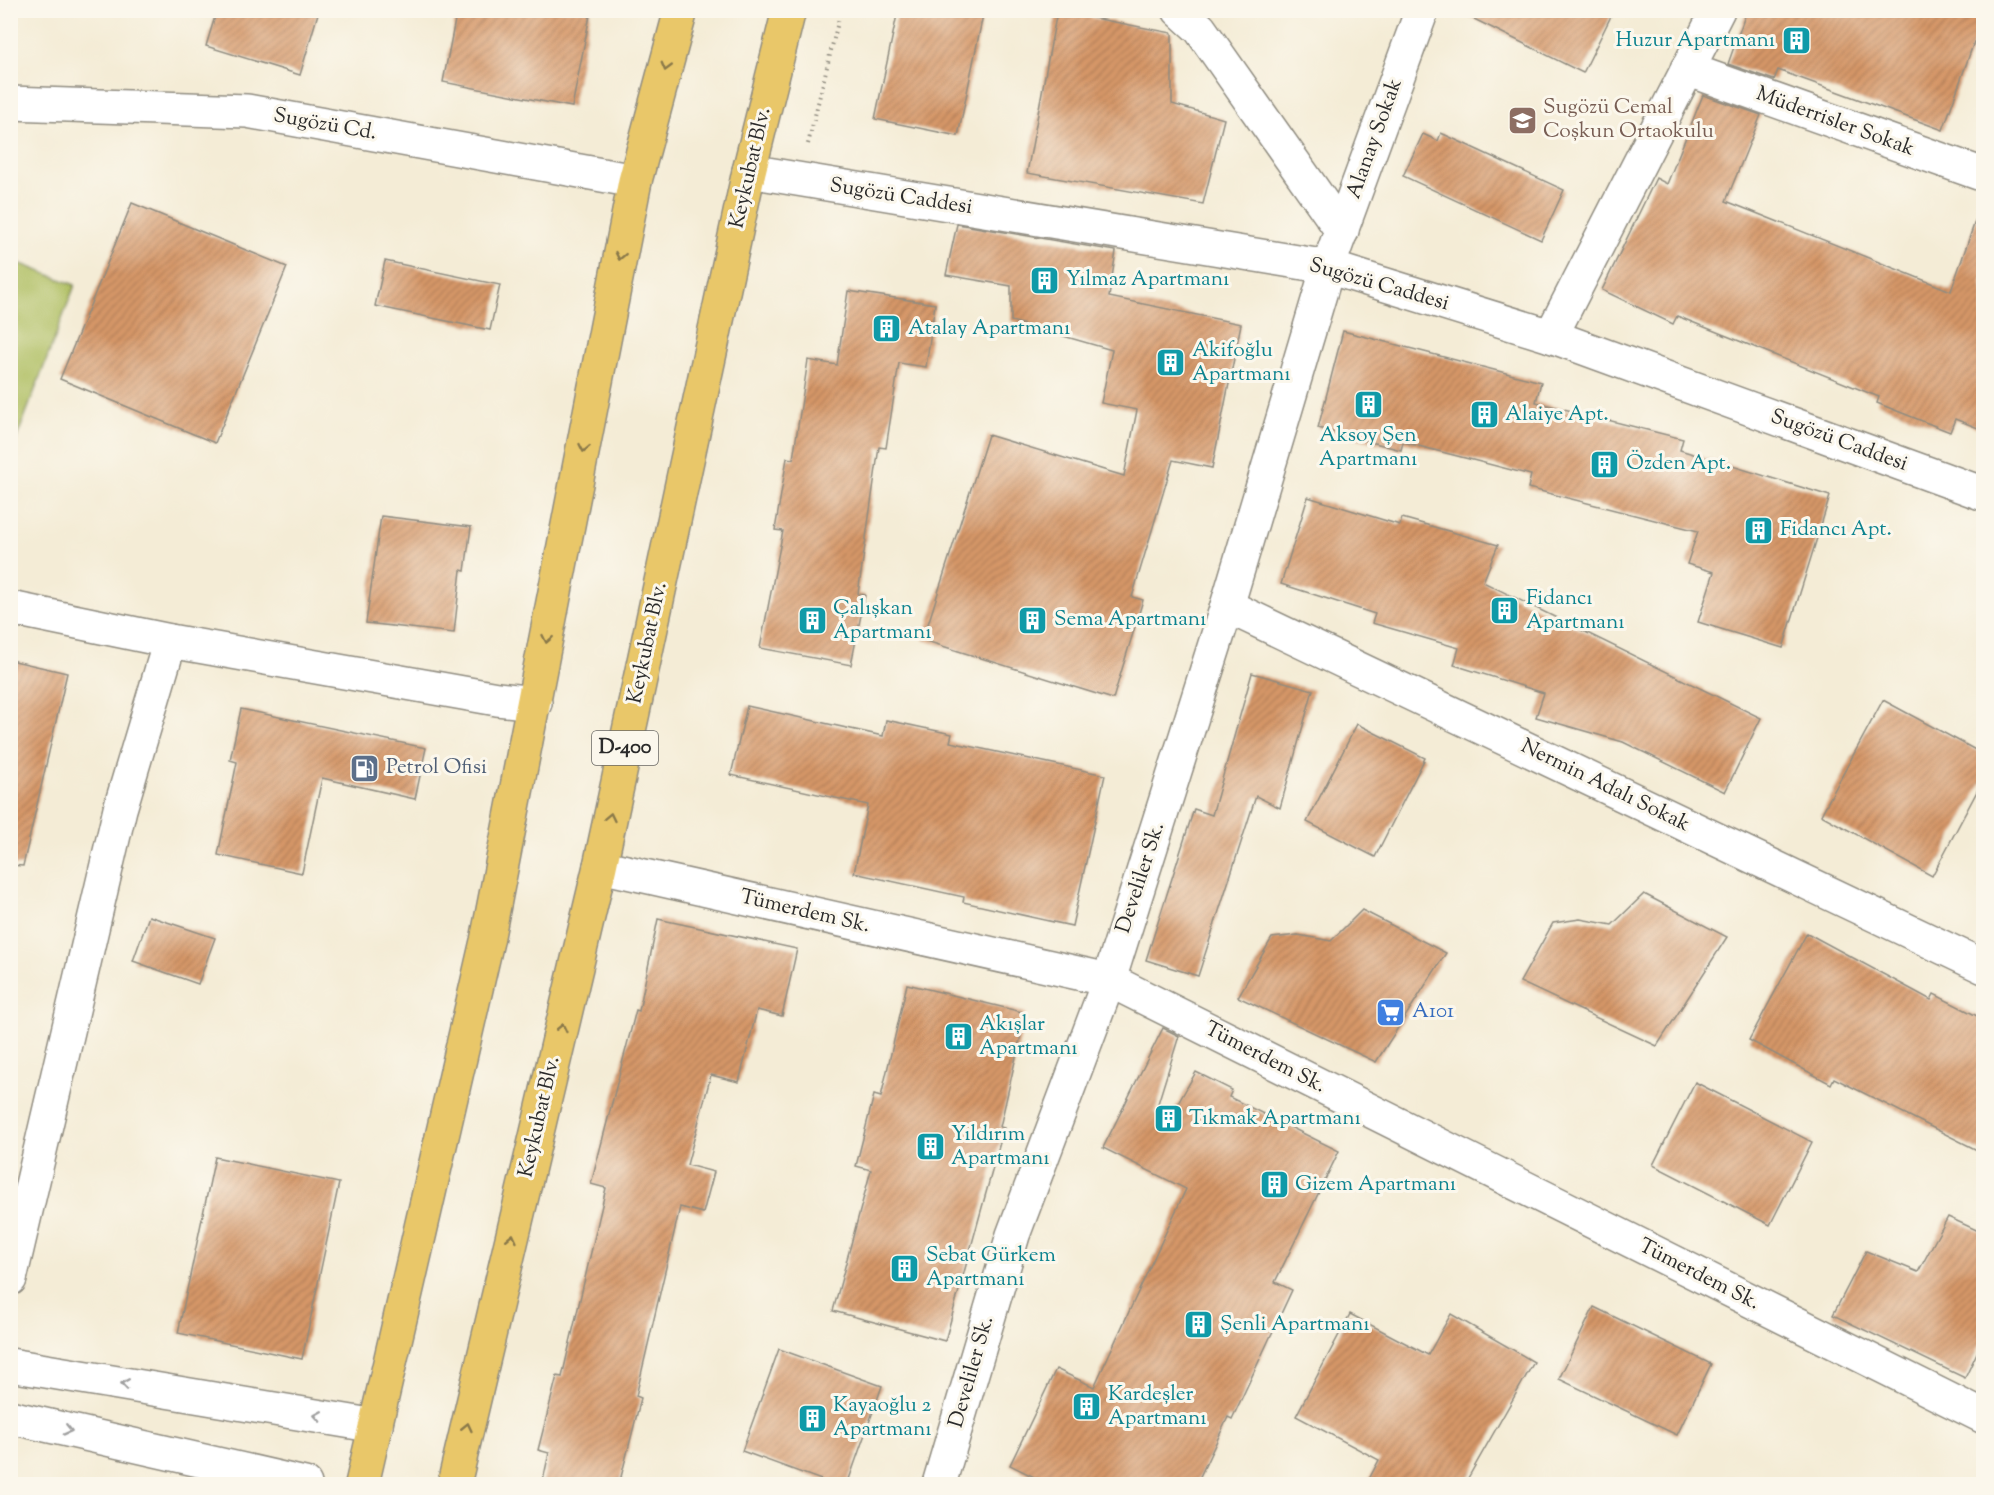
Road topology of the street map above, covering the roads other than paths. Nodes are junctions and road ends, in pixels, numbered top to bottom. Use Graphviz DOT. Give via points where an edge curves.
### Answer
graph roads {
  1 [pos="681,10"];
  2 [pos="789,10"];
  3 [pos="1179,10"];
  4 [pos="1422,10"];
  5 [pos="1718,10"];
  6 [pos="1687,69"];
  7 [pos="10,103"];
  8 [pos="749,171"];
  9 [pos="1983,175"];
  10 [pos="635,181"];
  11 [pos="1342,231"];
  12 [pos="1329,267"];
  13 [pos="1551,336"];
  14 [pos="1983,494"];
  15 [pos="1227,606"];
  16 [pos="10,608"];
  17 [pos="170,641"];
  18 [pos="535,703"];
  19 [pos="600,866"];
  20 [pos="1983,967"];
  21 [pos="1109,980"];
  22 [pos="10,1279"];
  23 [pos="10,1365"];
  24 [pos="10,1417"];
  25 [pos="1983,1417"];
  26 [pos="375,1426"];
  27 [pos="305,1485"];
  28 [pos="362,1485"];
  29 [pos="454,1485"];
  30 [pos="939,1485"];
  1 -- 10 [label="highway, one-way"];
  2 -- 8 [label="highway, Keykubat Blv. / D-400"];
  3 -- 11 [label="street" via="1200,29"];
  4 -- 11 [label="street, Alanay Sokak"];
  5 -- 6 [label="street"];
  6 -- 9 [label="street, Müderrisler Sokak"];
  6 -- 13 [label="street"];
  7 -- 10 [label="street, Sugözü Cd." via="247,111"];
  8 -- 12 [label="street, Sugözü Caddesi"];
  19 -- 8 [label="highway, Keykubat Blv. / D-400, one-way"];
  10 -- 18 [label="highway, one-way"];
  11 -- 12 [label="street, Alanay Sokak"];
  12 -- 13 [label="street, Sugözü Caddesi"];
  12 -- 15 [label="street, Develiler Sk."];
  13 -- 14 [label="street, Sugözü Caddesi"];
  15 -- 20 [label="street, Nermin Adalı Sokak"];
  15 -- 21 [label="street, Develiler Sk."];
  16 -- 17 [label="street"];
  17 -- 18 [label="street"];
  17 -- 22 [label="street" via="120,809"];
  18 -- 26 [label="highway" via="487,941"];
  19 -- 21 [label="street, Tümerdem Sk."];
  29 -- 19 [label="highway, Keykubat Blv. / D-400, one-way"];
  21 -- 25 [label="street, Tümerdem Sk."];
  21 -- 30 [label="street, Develiler Sk." via="1013,1235"];
  26 -- 23 [label="street, one-way"];
  24 -- 27 [label="street, one-way"];
  26 -- 28 [label="highway"];
}
